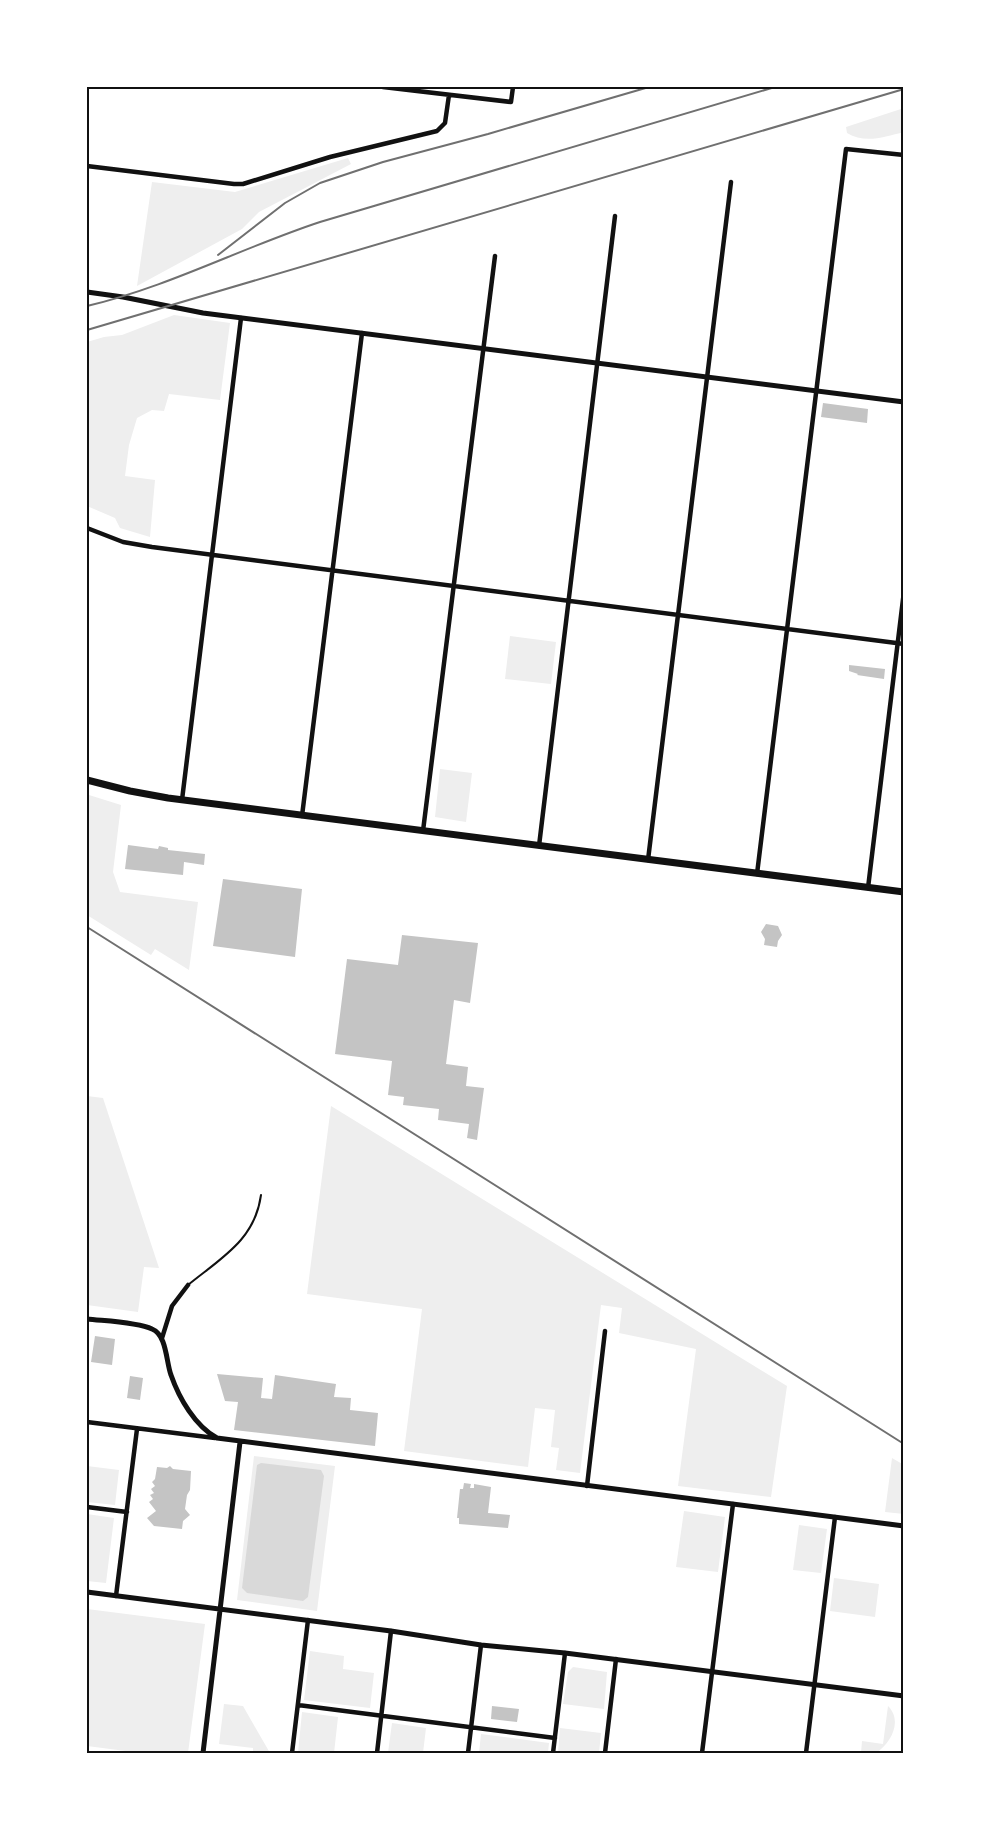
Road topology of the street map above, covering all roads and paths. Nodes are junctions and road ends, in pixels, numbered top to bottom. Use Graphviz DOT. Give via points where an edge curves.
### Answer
graph roads {
  1 [pos="383,87"];
  2 [pos="513,87"];
  3 [pos="392,88"];
  4 [pos="449,95"];
  5 [pos="904,155"];
  6 [pos="87,166"];
  7 [pos="731,182"];
  8 [pos="615,216"];
  9 [pos="495,256"];
  10 [pos="87,292"];
  11 [pos="242,318"];
  12 [pos="362,333"];
  13 [pos="482,349"];
  14 [pos="596,363"];
  15 [pos="707,377"];
  16 [pos="817,390"];
  17 [pos="904,402"];
  18 [pos="87,528"];
  19 [pos="212,555"];
  20 [pos="332,570"];
  21 [pos="452,586"];
  22 [pos="904,591"];
  23 [pos="567,601"];
  24 [pos="678,615"];
  25 [pos="788,629"];
  26 [pos="898,643"];
  27 [pos="904,644"];
  28 [pos="87,780"];
  29 [pos="182,800"];
  30 [pos="302,816"];
  31 [pos="423,831"];
  32 [pos="539,846"];
  33 [pos="648,860"];
  34 [pos="757,874"];
  35 [pos="868,888"];
  36 [pos="904,892"];
  37 [pos="261,1195"];
  38 [pos="188,1285"];
  39 [pos="87,1319"];
  40 [pos="605,1331"];
  41 [pos="162,1338"];
  42 [pos="87,1422"];
  43 [pos="137,1429"];
  44 [pos="217,1438"];
  45 [pos="240,1442"];
  46 [pos="586,1486"];
  47 [pos="733,1504"];
  48 [pos="87,1508"];
  49 [pos="127,1512"];
  50 [pos="835,1517"];
  51 [pos="904,1526"];
  52 [pos="87,1592"];
  53 [pos="116,1596"];
  54 [pos="220,1609"];
  55 [pos="308,1620"];
  56 [pos="391,1631"];
  57 [pos="481,1645"];
  58 [pos="565,1653"];
  59 [pos="616,1659"];
  60 [pos="712,1672"];
  61 [pos="815,1684"];
  62 [pos="904,1696"];
  63 [pos="298,1705"];
  64 [pos="382,1716"];
  65 [pos="471,1727"];
  66 [pos="555,1738"];
  67 [pos="203,1753"];
  68 [pos="292,1753"];
  69 [pos="377,1753"];
  70 [pos="468,1753"];
  71 [pos="553,1753"];
  72 [pos="605,1753"];
  73 [pos="702,1753"];
  74 [pos="806,1753"];
  1 -- 3 [label="street"];
  2 -- 4 [label="street" via="511,102"];
  3 -- 4 [label="street"];
  4 -- 6 [label="street" via="442,129 243,184"];
  5 -- 16 [label="street" via="846,149"];
  7 -- 15 [label="street"];
  8 -- 14 [label="street"];
  9 -- 13 [label="street"];
  10 -- 11 [label="street"];
  11 -- 12 [label="street"];
  11 -- 19 [label="street"];
  12 -- 13 [label="street"];
  12 -- 20 [label="street"];
  13 -- 14 [label="street"];
  13 -- 21 [label="street"];
  14 -- 15 [label="street"];
  14 -- 23 [label="street"];
  15 -- 16 [label="street"];
  15 -- 24 [label="street"];
  16 -- 17 [label="street"];
  16 -- 25 [label="street"];
  18 -- 19 [label="street" via="123,542"];
  19 -- 20 [label="street"];
  19 -- 29 [label="street"];
  20 -- 21 [label="street"];
  20 -- 30 [label="street"];
  21 -- 23 [label="street"];
  21 -- 31 [label="street"];
  22 -- 26 [label="street"];
  23 -- 24 [label="street"];
  23 -- 32 [label="street"];
  24 -- 25 [label="street"];
  24 -- 33 [label="street"];
  25 -- 26 [label="street"];
  25 -- 34 [label="street"];
  26 -- 27 [label="street"];
  26 -- 35 [label="street"];
  28 -- 29 [label="main road"];
  29 -- 30 [label="main road"];
  30 -- 31 [label="main road"];
  31 -- 32 [label="main road"];
  32 -- 33 [label="main road"];
  33 -- 34 [label="main road"];
  34 -- 35 [label="main road"];
  35 -- 36 [label="main road"];
  37 -- 38 [label="lane" via="256,1218 243,1239"];
  38 -- 41 [label="street" via="172,1306"];
  39 -- 41 [label="street" via="153,1329"];
  40 -- 46 [label="street"];
  41 -- 44 [label="street" via="170,1373 183,1399 200,1424"];
  42 -- 43 [label="street"];
  43 -- 44 [label="street"];
  43 -- 49 [label="street"];
  44 -- 45 [label="street"];
  45 -- 46 [label="street"];
  45 -- 54 [label="street"];
  46 -- 47 [label="street"];
  47 -- 50 [label="street"];
  47 -- 60 [label="street"];
  48 -- 49 [label="street"];
  49 -- 53 [label="street"];
  50 -- 51 [label="street"];
  50 -- 61 [label="street"];
  52 -- 53 [label="street"];
  53 -- 54 [label="street"];
  54 -- 55 [label="street"];
  54 -- 67 [label="street"];
  55 -- 56 [label="street"];
  55 -- 63 [label="street"];
  56 -- 57 [label="street"];
  56 -- 64 [label="street"];
  57 -- 58 [label="street"];
  57 -- 65 [label="street"];
  58 -- 59 [label="street"];
  58 -- 66 [label="street"];
  59 -- 60 [label="street"];
  59 -- 72 [label="street"];
  60 -- 61 [label="street"];
  60 -- 73 [label="street"];
  61 -- 62 [label="street"];
  61 -- 74 [label="street"];
  63 -- 64 [label="street"];
  63 -- 68 [label="street"];
  64 -- 65 [label="street"];
  64 -- 69 [label="street"];
  65 -- 66 [label="street"];
  65 -- 70 [label="street"];
  66 -- 71 [label="street"];
}
